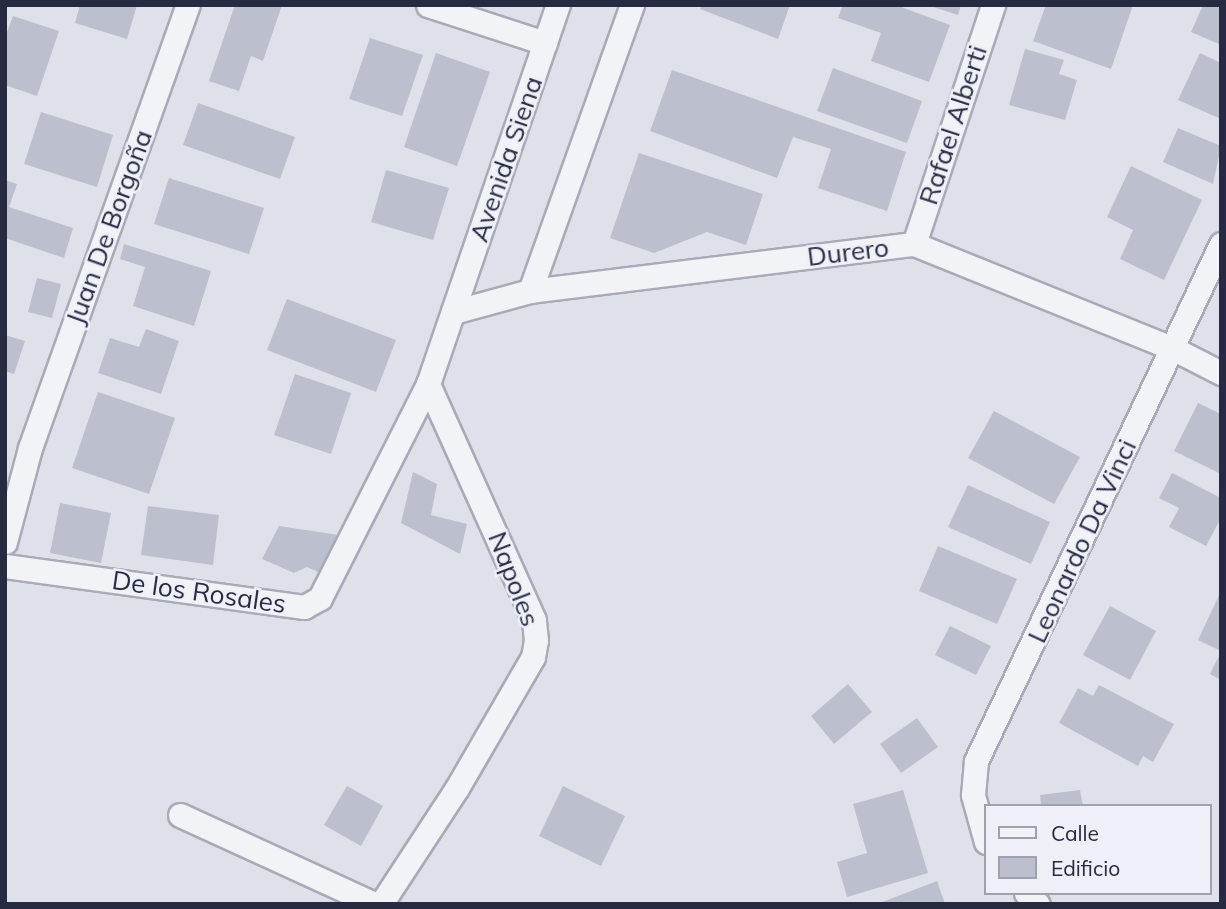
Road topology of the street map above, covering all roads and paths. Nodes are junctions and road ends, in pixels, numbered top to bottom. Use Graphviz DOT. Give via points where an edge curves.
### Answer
graph roads {
  1 [pos="188,5"];
  2 [pos="428,5"];
  3 [pos="558,5"];
  4 [pos="632,5"];
  5 [pos="993,5"];
  6 [pos="545,43"];
  7 [pos="914,244"];
  8 [pos="1221,244"];
  9 [pos="530,291"];
  10 [pos="453,312"];
  11 [pos="1172,348"];
  12 [pos="1221,373"];
  13 [pos="428,384"];
  14 [pos="5,542"];
  15 [pos="5,565"];
  16 [pos="180,815"];
  17 [pos="984,835"];
  18 [pos="374,904"];
  19 [pos="381,904"];
  1 -- 14 [label="street, Juan De Borgoña" via="30,448"];
  2 -- 6 [label="street"];
  3 -- 6 [label="street, Avenida Siena"];
  4 -- 9 [label="street"];
  5 -- 7 [label="street, Rafael Alberti"];
  6 -- 10 [label="street, Avenida Siena"];
  7 -- 9 [label="street, Durero"];
  7 -- 11 [label="street, Durero"];
  8 -- 11 [label="street, Leonardo Da Vinci"];
  9 -- 10 [label="street, Durero"];
  10 -- 13 [label="street"];
  11 -- 12 [label="street, Durero"];
  11 -- 17 [label="street, Leonardo Da Vinci" via="976,761 973,795"];
  13 -- 15 [label="street, De los Rosales" via="320,598 304,607"];
  13 -- 19 [label="street, Napoles" via="529,608 536,640 533,657 485,740"];
  16 -- 18 [label="street"];
}
